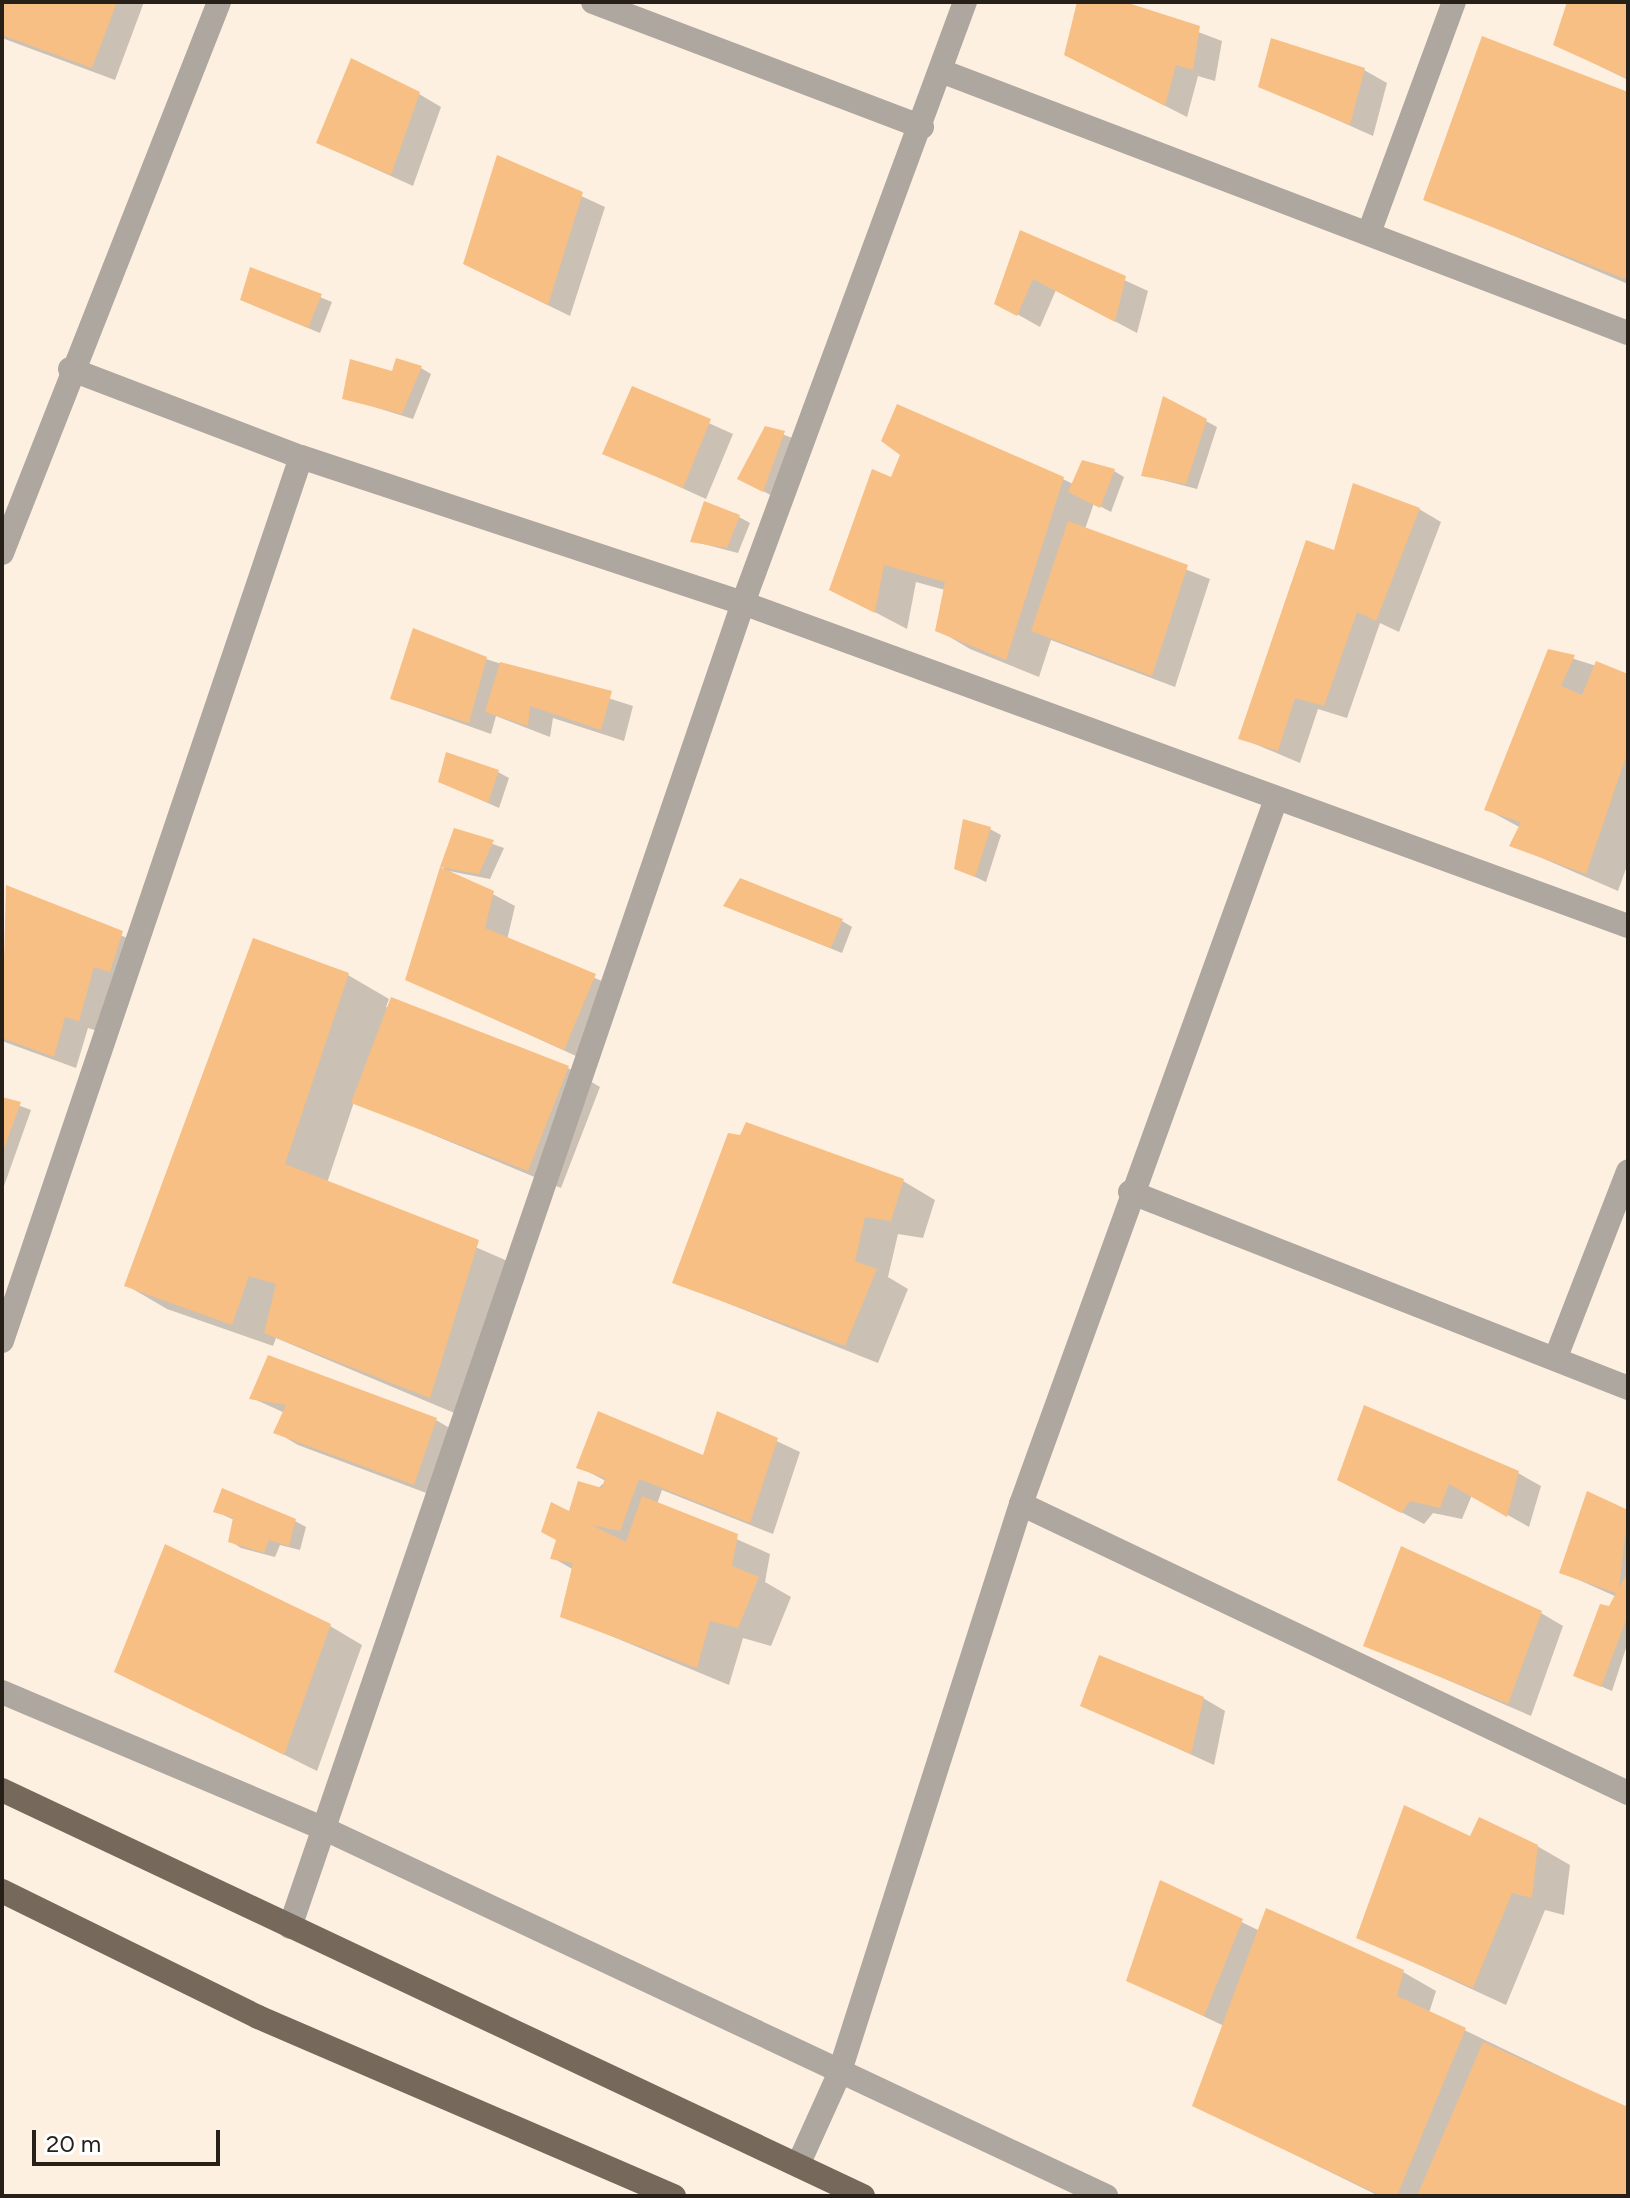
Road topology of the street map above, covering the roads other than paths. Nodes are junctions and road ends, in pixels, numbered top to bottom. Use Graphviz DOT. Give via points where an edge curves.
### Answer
graph roads {
  1 [pos="219,2"];
  2 [pos="593,2"];
  3 [pos="965,2"];
  4 [pos="1454,2"];
  5 [pos="941,71"];
  6 [pos="922,127"];
  7 [pos="1370,230"];
  8 [pos="1628,333"];
  9 [pos="70,369"];
  10 [pos="301,457"];
  11 [pos="2,553"];
  12 [pos="743,603"];
  13 [pos="1276,799"];
  14 [pos="1628,926"];
  15 [pos="1628,1171"];
  16 [pos="1130,1192"];
  17 [pos="2,1341"];
  18 [pos="1556,1357"];
  19 [pos="1628,1388"];
  20 [pos="1021,1504"];
  21 [pos="2,1692"];
  22 [pos="2,1790"];
  23 [pos="1628,1793"];
  24 [pos="327,1830"];
  25 [pos="2,1891"];
  26 [pos="290,1927"];
  27 [pos="839,2074"];
  28 [pos="798,2165"];
  29 [pos="674,2196"];
  30 [pos="863,2196"];
  31 [pos="1106,2196"];
  1 -- 9 [label="street"];
  2 -- 6 [label="street"];
  3 -- 5 [label="street"];
  4 -- 7 [label="street"];
  5 -- 6 [label="street"];
  5 -- 7 [label="street"];
  6 -- 12 [label="street"];
  7 -- 8 [label="street"];
  9 -- 10 [label="street"];
  9 -- 11 [label="street"];
  10 -- 12 [label="street"];
  10 -- 17 [label="street"];
  12 -- 13 [label="street"];
  12 -- 24 [label="street"];
  13 -- 14 [label="street"];
  13 -- 16 [label="street"];
  15 -- 18 [label="street"];
  16 -- 18 [label="street"];
  16 -- 20 [label="street"];
  18 -- 19 [label="street"];
  20 -- 23 [label="street"];
  20 -- 27 [label="street"];
  21 -- 24 [label="street"];
  22 -- 26 [label="main road"];
  24 -- 26 [label="street"];
  24 -- 27 [label="street"];
  25 -- 29 [label="main road" via="258,2017"];
  26 -- 28 [label="main road"];
  27 -- 28 [label="street"];
  27 -- 31 [label="street"];
  28 -- 30 [label="main road"];
}
